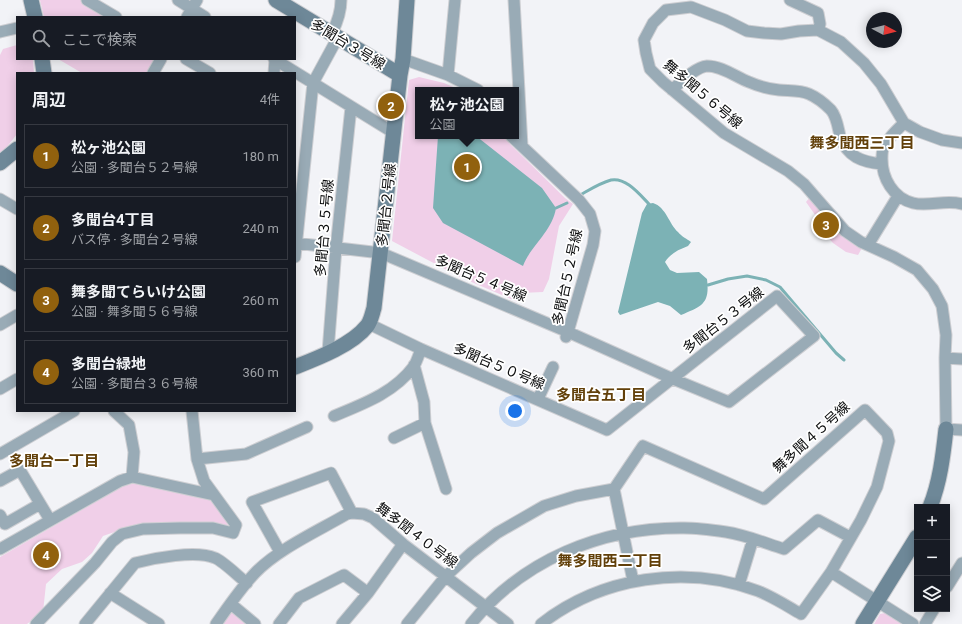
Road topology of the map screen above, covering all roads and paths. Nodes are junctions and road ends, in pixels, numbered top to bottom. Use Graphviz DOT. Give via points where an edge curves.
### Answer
graph roads {
  1 [pos="31,0"];
  2 [pos="88,0"];
  3 [pos="178,0"];
  4 [pos="276,0"];
  5 [pos="341,0"];
  6 [pos="408,0"];
  7 [pos="455,0"];
  8 [pos="514,0"];
  9 [pos="790,0"];
  10 [pos="692,3"];
  11 [pos="192,9"];
  12 [pos="35,16"];
  13 [pos="114,16"];
  14 [pos="203,16"];
  15 [pos="16,28"];
  16 [pos="818,30"];
  17 [pos="0,32"];
  18 [pos="335,35"];
  19 [pos="403,59"];
  20 [pos="42,60"];
  21 [pos="161,60"];
  22 [pos="188,60"];
  23 [pos="274,60"];
  24 [pos="276,60"];
  25 [pos="44,72"];
  26 [pos="154,72"];
  27 [pos="208,72"];
  28 [pos="274,72"];
  29 [pos="295,72"];
  30 [pos="296,73"];
  31 [pos="400,75"];
  32 [pos="448,75"];
  33 [pos="313,83"];
  34 [pos="472,87"];
  35 [pos="519,87"];
  36 [pos="672,90"];
  37 [pos="519,91"];
  38 [pos="351,107"];
  39 [pos="904,123"];
  40 [pos="394,133"];
  41 [pos="514,139"];
  42 [pos="962,142"];
  43 [pos="522,146"];
  44 [pos="16,150"];
  45 [pos="0,163"];
  46 [pos="882,164"];
  47 [pos="898,196"];
  48 [pos="0,199"];
  49 [pos="962,204"];
  50 [pos="16,208"];
  51 [pos="296,243"];
  52 [pos="868,245"];
  53 [pos="336,248"];
  54 [pos="381,253"];
  55 [pos="0,273"];
  56 [pos="16,283"];
  57 [pos="16,316"];
  58 [pos="369,324"];
  59 [pos="0,325"];
  60 [pos="567,335"];
  61 [pos="421,349"];
  62 [pos="328,352"];
  63 [pos="945,358"];
  64 [pos="962,359"];
  65 [pos="414,365"];
  66 [pos="296,367"];
  67 [pos="553,367"];
  68 [pos="673,379"];
  69 [pos="16,380"];
  70 [pos="0,389"];
  71 [pos="538,399"];
  72 [pos="729,402"];
  73 [pos="72,412"];
  74 [pos="115,412"];
  75 [pos="192,412"];
  76 [pos="334,416"];
  77 [pos="425,423"];
  78 [pos="307,427"];
  79 [pos="946,430"];
  80 [pos="962,430"];
  81 [pos="394,438"];
  82 [pos="0,454"];
  83 [pos="197,458"];
  84 [pos="132,477"];
  85 [pos="0,481"];
  86 [pos="446,489"];
  87 [pos="614,489"];
  88 [pos="214,495"];
  89 [pos="40,504"];
  90 [pos="931,504"];
  91 [pos="352,513"];
  92 [pos="0,515"];
  93 [pos="50,520"];
  94 [pos="623,533"];
  95 [pos="850,537"];
  96 [pos="753,539"];
  97 [pos="915,540"];
  98 [pos="404,544"];
  99 [pos="0,549"];
  100 [pos="280,552"];
  101 [pos="962,563"];
  102 [pos="831,572"];
  103 [pos="446,576"];
  104 [pos="632,581"];
  105 [pos="950,582"];
  106 [pos="247,583"];
  107 [pos="739,585"];
  108 [pos="368,593"];
  109 [pos="110,594"];
  110 [pos="877,601"];
  111 [pos="231,604"];
  112 [pos="485,606"];
  113 [pos="932,612"];
  114 [pos="154,623"];
  115 [pos="36,624"];
  116 [pos="85,624"];
  117 [pos="216,624"];
  118 [pos="255,624"];
  119 [pos="279,624"];
  120 [pos="342,624"];
  121 [pos="407,624"];
  122 [pos="471,624"];
  123 [pos="508,624"];
  124 [pos="541,624"];
  125 [pos="863,624"];
  126 [pos="912,624"];
  127 [pos="925,624"];
  1 -- 12 [label="street"];
  2 -- 13 [label="street"];
  3 -- 11 [label="street"];
  4 -- 18 [label="street, 多聞台３号線"];
  5 -- 18 [label="street"];
  6 -- 19 [label="street, 多聞台２号線"];
  7 -- 32 [label="street"];
  8 -- 35 [label="street"];
  9 -- 16 [label="street" via="818,13"];
  10 -- 16 [label="street, 舞多聞５６号線" via="747,31 781,34"];
  10 -- 36 [label="street, 舞多聞５６号線" via="666,10 653,23 644,40 650,69"];
  11 -- 14 [label="street"];
  15 -- 17 [label="street"];
  16 -- 39 [label="street" via="841,42 864,63 881,84"];
  18 -- 31 [label="street, 多聞台３号線"];
  18 -- 33 [label="street"];
  19 -- 31 [label="street, 多聞台２号線"];
  19 -- 32 [label="street"];
  20 -- 25 [label="street"];
  21 -- 26 [label="street"];
  22 -- 27 [label="street"];
  23 -- 28 [label="street"];
  24 -- 29 [label="street"];
  30 -- 33 [label="street"];
  31 -- 40 [label="street, 多聞台２号線"];
  32 -- 34 [label="street"];
  33 -- 38 [label="street"];
  33 -- 51 [label="street"];
  36 -- 46 [label="street" via="691,74 706,66 722,69 760,86 809,94 832,111 847,150 858,159"];
  36 -- 52 [label="street, 舞多聞５６号線" via="724,134 794,176 845,231"];
  37 -- 43 [label="street"];
  38 -- 40 [label="street"];
  38 -- 53 [label="street, 多聞台３５号線"];
  39 -- 42 [label="street" via="942,140"];
  39 -- 46 [label="street" via="888,140 882,151"];
  40 -- 54 [label="street, 多聞台２号線"];
  41 -- 43 [label="street, 多聞台５２号線"];
  43 -- 60 [label="street, 多聞台５２号線" via="579,200 590,214 595,231"];
  44 -- 45 [label="street"];
  46 -- 47 [label="street" via="885,178"];
  47 -- 49 [label="street" via="912,203"];
  47 -- 52 [label="street"];
  48 -- 50 [label="street"];
  51 -- 53 [label="street, 多聞台５４号線"];
  52 -- 63 [label="street, 舞多聞５６号線" via="917,270 933,289 942,306 946,335"];
  53 -- 54 [label="street, 多聞台５４号線"];
  53 -- 62 [label="street, 多聞台３５号線"];
  54 -- 58 [label="street, 多聞台２号線" via="374,308"];
  54 -- 60 [label="street, 多聞台５４号線"];
  55 -- 56 [label="street"];
  57 -- 59 [label="street"];
  58 -- 61 [label="street, 多聞台５０号線"];
  58 -- 62 [label="street" via="358,335"];
  60 -- 68 [label="street, 多聞台５２号線"];
  61 -- 65 [label="street"];
  61 -- 71 [label="street, 多聞台５０号線"];
  62 -- 66 [label="street"];
  63 -- 64 [label="street"];
  63 -- 79 [label="street, 舞多聞５６号線"];
  65 -- 76 [label="street" via="397,385 372,400"];
  65 -- 77 [label="street" via="424,402"];
  67 -- 71 [label="street"];
  68 -- 71 [label="street, 多聞台５０号線" via="607,430"];
  68 -- 72 [label="street, 多聞台５２号線"];
  68 -- 72 [label="street, 多聞台５３号線" via="777,296 814,336"];
  69 -- 70 [label="street"];
  73 -- 82 [label="street"];
  74 -- 84 [label="street" via="129,425 134,452"];
  75 -- 83 [label="street"];
  77 -- 81 [label="street"];
  77 -- 86 [label="street"];
  78 -- 83 [label="street" via="246,454"];
  79 -- 80 [label="street"];
  79 -- 90 [label="street" via="937,490"];
  83 -- 88 [label="street" via="204,481"];
  84 -- 88 [label="street"];
  84 -- 93 [label="street" via="120,481"];
  85 -- 89 [label="street" via="20,470"];
  87 -- 94 [label="street"];
  87 -- 95 [label="street, 舞多聞４５号線" via="643,446 764,499 865,410 887,433 889,441 877,487"];
  87 -- 103 [label="street" via="576,496 544,506 497,533"];
  88 -- 115 [label="street" via="236,525 233,533 213,528 180,528 143,529 122,534"];
  89 -- 92 [label="street" via="5,524"];
  89 -- 93 [label="street"];
  91 -- 98 [label="street, 舞多聞４０号線" via="373,518"];
  91 -- 100 [label="street, 舞多聞４０号線"];
  91 -- 100 [label="street" via="331,473 252,502"];
  93 -- 99 [label="street"];
  94 -- 96 [label="street" via="684,528 728,532"];
  94 -- 104 [label="street"];
  94 -- 112 [label="street" via="572,548 546,561 518,578"];
  95 -- 96 [label="street" via="818,520 784,549"];
  95 -- 102 [label="street, 舞多聞４５号線"];
  96 -- 107 [label="street"];
  97 -- 110 [label="street"];
  98 -- 103 [label="street, 舞多聞４０号線"];
  98 -- 108 [label="street"];
  100 -- 106 [label="street, 舞多聞４０号線"];
  101 -- 105 [label="street"];
  102 -- 107 [label="street, 舞多聞４５号線" via="801,614 759,591"];
  102 -- 110 [label="street"];
  103 -- 112 [label="street, 舞多聞４０号線"];
  103 -- 121 [label="street"];
  104 -- 107 [label="street, 舞多聞４５号線" via="663,576 703,578"];
  104 -- 124 [label="street, 舞多聞４５号線" via="578,600"];
  106 -- 109 [label="street" via="216,558 196,554 135,563"];
  106 -- 111 [label="street, 舞多聞４０号線"];
  108 -- 119 [label="street" via="344,576 299,598"];
  108 -- 120 [label="street"];
  109 -- 114 [label="street"];
  109 -- 116 [label="street"];
  110 -- 125 [label="street"];
  110 -- 126 [label="street"];
  111 -- 117 [label="street, 舞多聞４０号線"];
  111 -- 118 [label="street"];
  112 -- 122 [label="street"];
  112 -- 123 [label="street, 舞多聞４０号線"];
  113 -- 127 [label="street"];
}
